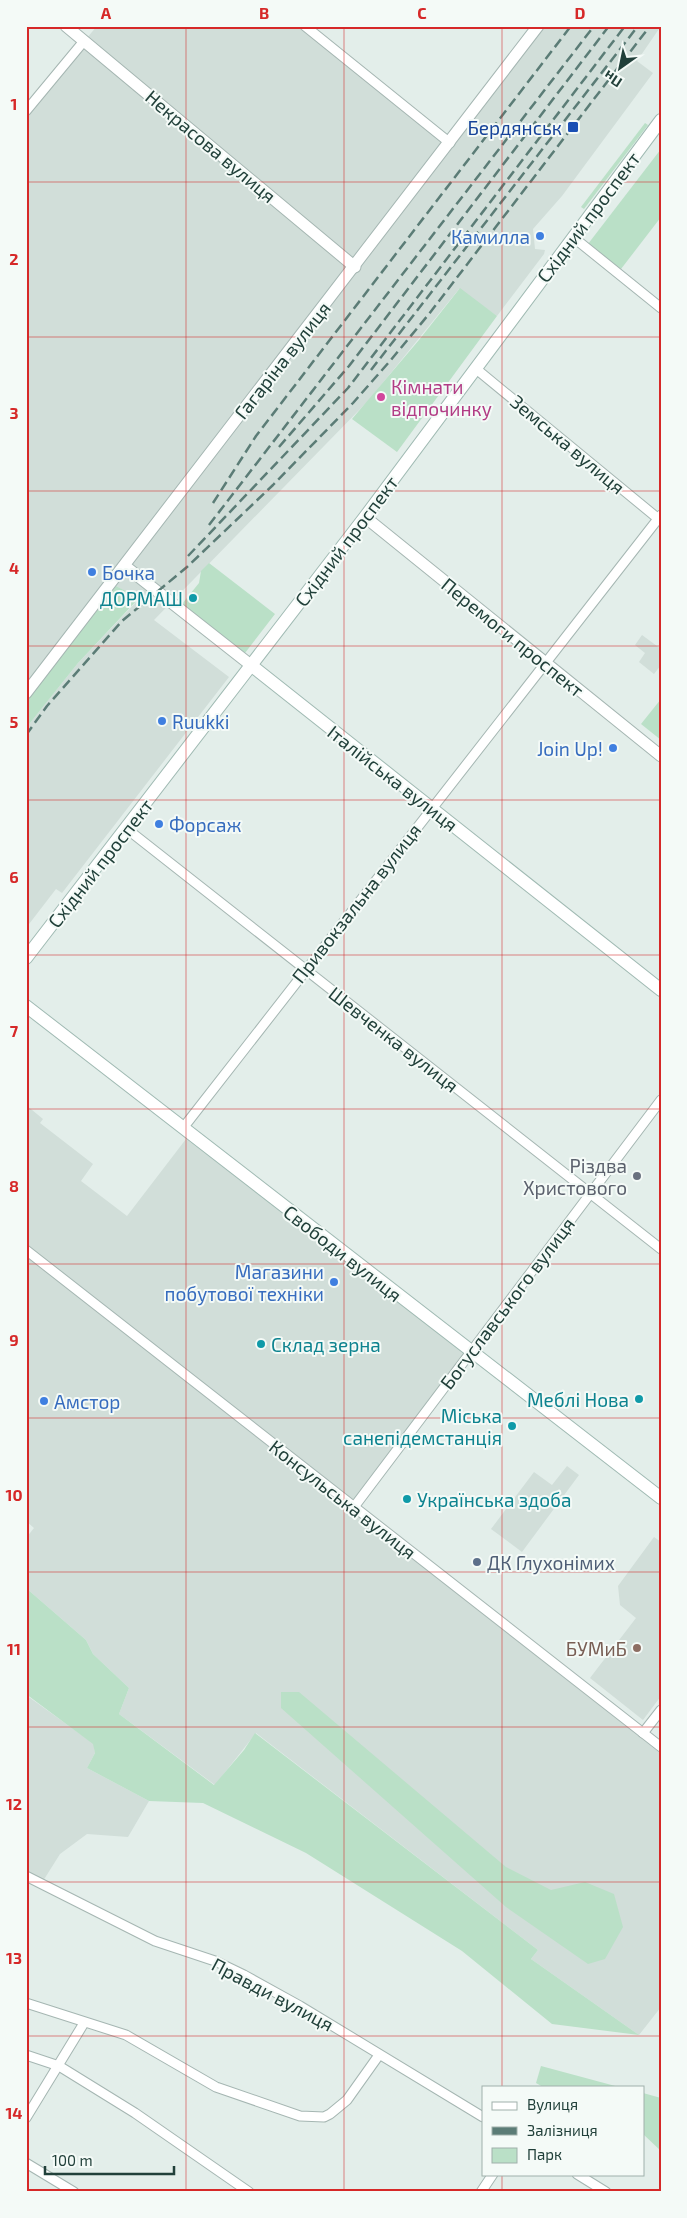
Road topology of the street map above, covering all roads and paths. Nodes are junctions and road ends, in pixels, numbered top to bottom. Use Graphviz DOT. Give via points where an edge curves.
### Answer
graph roads {
  1 [pos="66,26"];
  2 [pos="305,26"];
  3 [pos="538,26"];
  4 [pos="84,41"];
  5 [pos="26,111"];
  6 [pos="661,120"];
  7 [pos="450,143"];
  8 [pos="573,237"];
  9 [pos="356,266"];
  10 [pos="661,308"];
  11 [pos="475,368"];
  12 [pos="365,517"];
  13 [pos="660,518"];
  14 [pos="125,566"];
  15 [pos="545,662"];
  16 [pos="252,666"];
  17 [pos="26,693"];
  18 [pos="661,756"];
  19 [pos="431,808"];
  20 [pos="127,829"];
  21 [pos="26,958"];
  22 [pos="305,970"];
  23 [pos="661,990"];
  24 [pos="26,1006"];
  25 [pos="661,1100"];
  26 [pos="183,1128"];
  27 [pos="589,1193"];
  28 [pos="661,1249"];
  29 [pos="26,1250"];
  30 [pos="472,1352"];
  31 [pos="661,1498"];
  32 [pos="354,1507"];
  33 [pos="661,1710"];
  34 [pos="643,1733"];
  35 [pos="661,1747"];
  36 [pos="26,1876"];
  37 [pos="26,2003"];
  38 [pos="84,2023"];
  39 [pos="26,2055"];
  40 [pos="380,2055"];
  41 [pos="59,2066"];
  42 [pos="482,2116"];
  43 [pos="26,2118"];
  44 [pos="26,2163"];
  45 [pos="492,2176"];
  46 [pos="580,2176"];
  47 [pos="484,2191"];
  48 [pos="74,2192"];
  49 [pos="248,2192"];
  50 [pos="606,2192"];
  1 -- 4 [label="street, Некрасова вулиця"];
  2 -- 7 [label="street"];
  3 -- 7 [label="street, Гагаріна вулиця"];
  4 -- 5 [label="street"];
  4 -- 9 [label="street, Некрасова вулиця"];
  6 -- 8 [label="main road, Східний проспект"];
  7 -- 9 [label="street, Гагаріна вулиця"];
  8 -- 10 [label="street"];
  8 -- 11 [label="main road, Східний проспект"];
  9 -- 14 [label="street, Гагаріна вулиця"];
  11 -- 12 [label="main road, Східний проспект"];
  11 -- 13 [label="street, Земська вулиця"];
  12 -- 15 [label="street, Перемоги проспект"];
  12 -- 16 [label="main road, Східний проспект"];
  13 -- 15 [label="street, Привокзальна вулиця"];
  14 -- 16 [label="street, Італійська вулиця"];
  14 -- 17 [label="street, Гагаріна вулиця"];
  15 -- 18 [label="street, Перемоги проспект"];
  15 -- 19 [label="street, Привокзальна вулиця"];
  16 -- 19 [label="main road, Італійська вулиця"];
  16 -- 20 [label="main road, Східний проспект"];
  19 -- 22 [label="street, Привокзальна вулиця"];
  19 -- 23 [label="main road, Італійська вулиця"];
  20 -- 21 [label="main road, Східний проспект"];
  20 -- 22 [label="street, Шевченка вулиця"];
  22 -- 26 [label="street, Привокзальна вулиця"];
  22 -- 27 [label="street, Шевченка вулиця"];
  24 -- 26 [label="main road, Свободи вулиця"];
  25 -- 27 [label="street, Богуславського вулиця"];
  26 -- 30 [label="main road, Свободи вулиця"];
  27 -- 28 [label="street, Шевченка вулиця"];
  27 -- 30 [label="street, Богуславського вулиця"];
  29 -- 32 [label="street, Консульська вулиця"];
  30 -- 31 [label="main road, Свободи вулиця"];
  30 -- 32 [label="street, Богуславського вулиця"];
  32 -- 34 [label="street, Консульська вулиця"];
  33 -- 34 [label="street"];
  34 -- 35 [label="street, Консульська вулиця"];
  36 -- 40 [label="street, Правди вулиця" via="155,1941 215,1961 244,1975"];
  37 -- 38 [label="street"];
  38 -- 40 [label="street" via="126,2035 216,2087 300,2116 324,2117 330,2114 347,2100"];
  38 -- 41 [label="street"];
  39 -- 41 [label="street"];
  40 -- 42 [label="street, Правди вулиця"];
  41 -- 43 [label="street"];
  41 -- 49 [label="street" via="135,2113"];
  44 -- 48 [label="street"];
  45 -- 47 [label="street"];
  46 -- 50 [label="street"];
}
